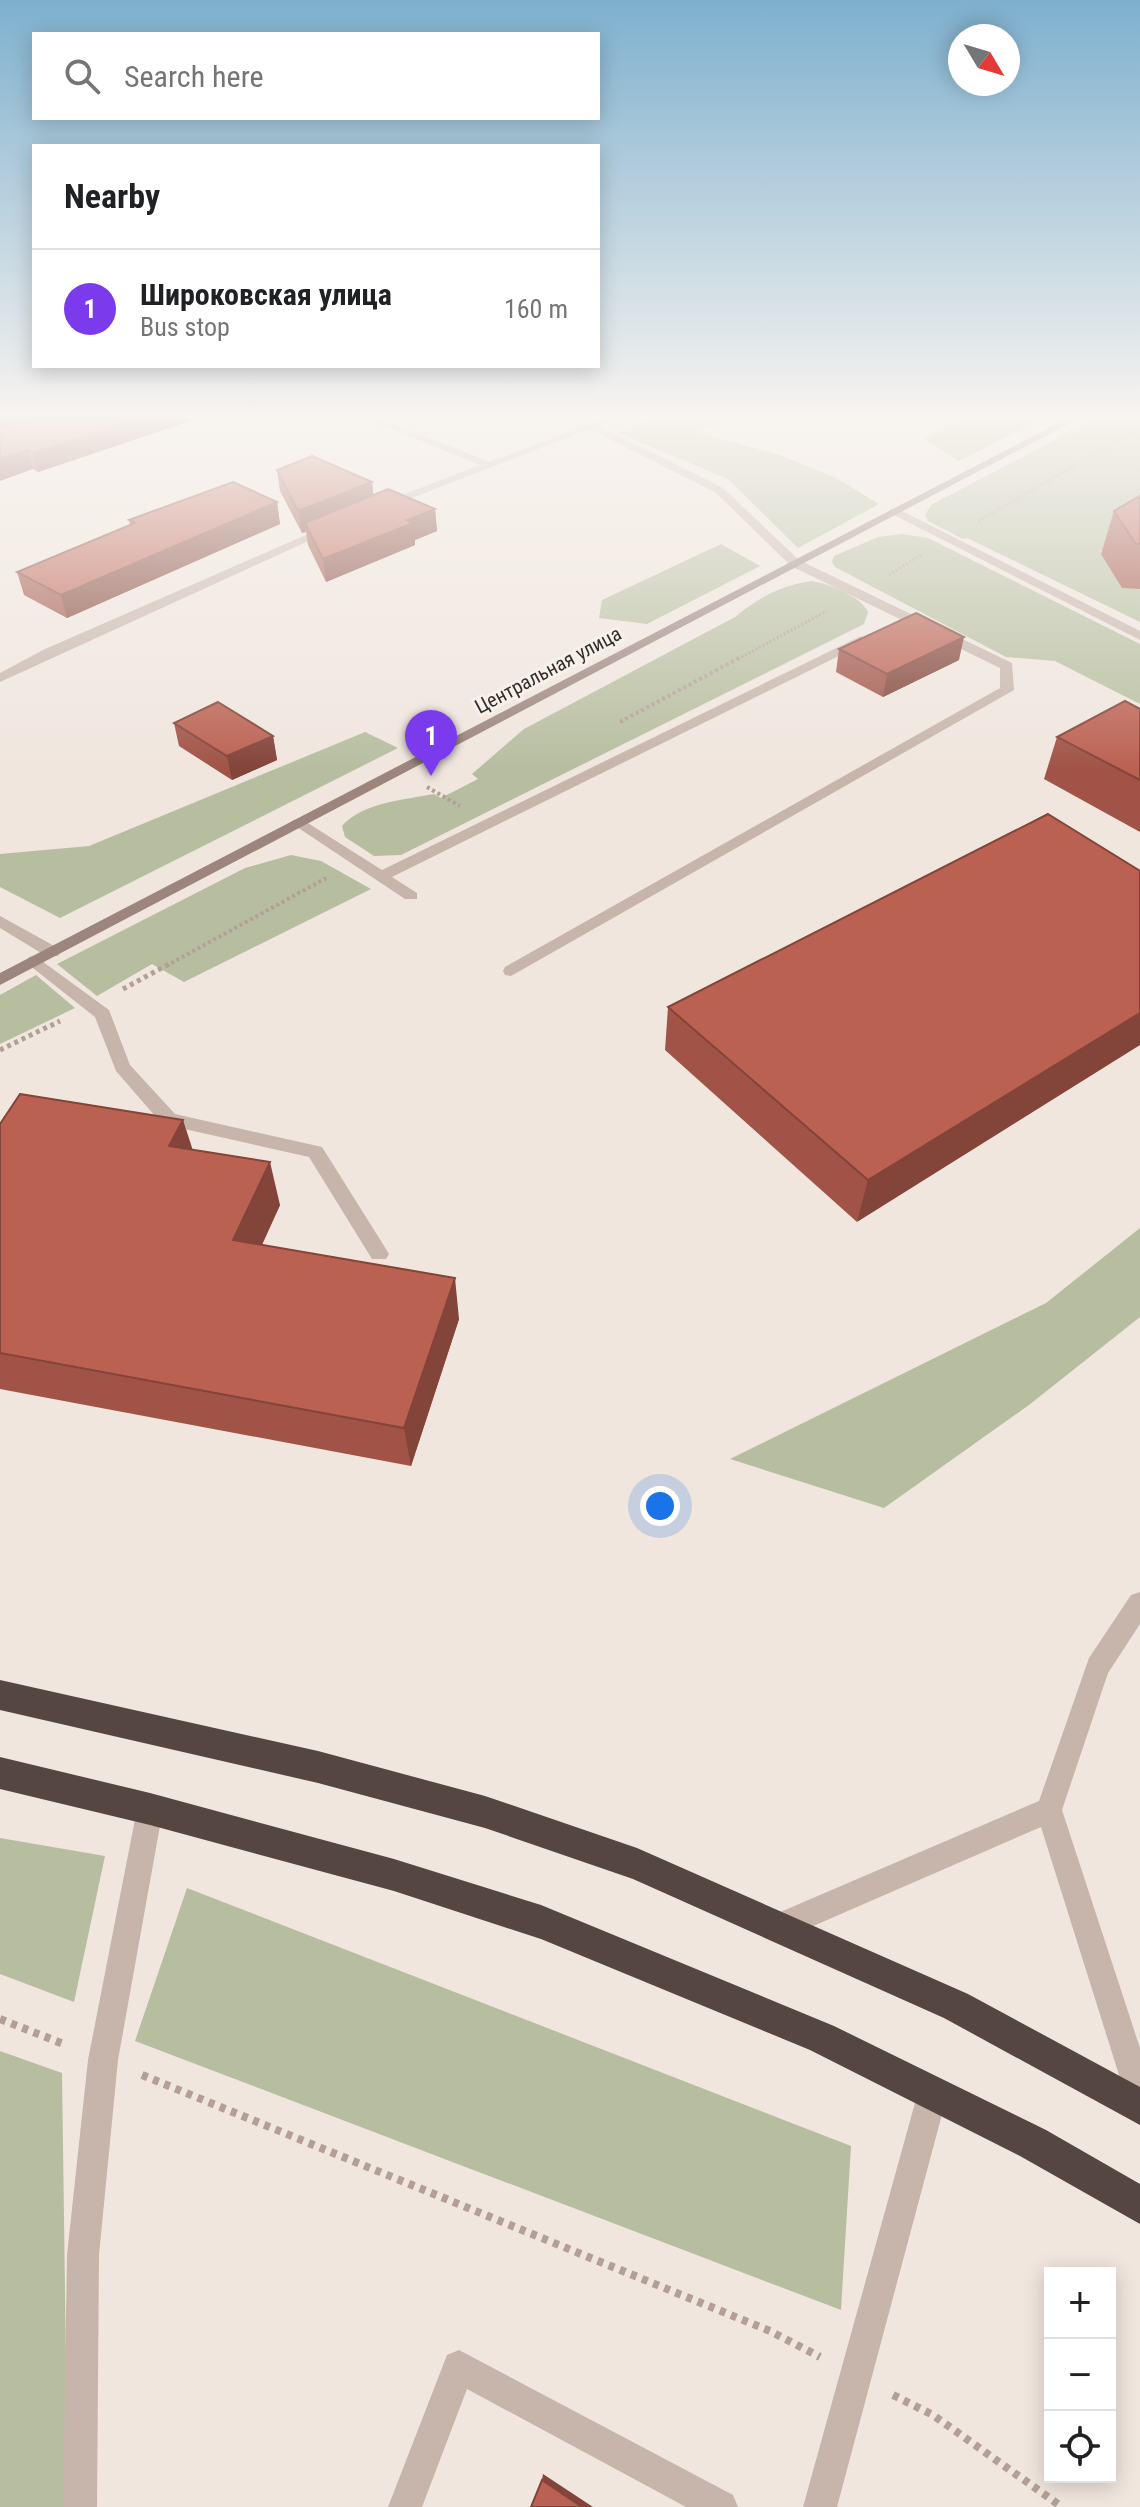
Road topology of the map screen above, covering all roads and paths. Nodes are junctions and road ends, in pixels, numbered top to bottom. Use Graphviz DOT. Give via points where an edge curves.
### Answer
graph roads {
  1 [pos="312,536"];
  2 [pos="767,536"];
  3 [pos="846,536"];
  4 [pos="944,536"];
  5 [pos="952,536"];
  6 [pos="948,538"];
  7 [pos="795,563"];
  8 [pos="884,578"];
  9 [pos="907,617"];
  10 [pos="893,624"];
  11 [pos="878,631"];
  12 [pos="1140,636"];
  13 [pos="0,678"];
  14 [pos="427,787"];
  15 [pos="460,807"];
  16 [pos="298,823"];
  17 [pos="340,871"];
  18 [pos="380,877"];
  19 [pos="411,896"];
  20 [pos="0,921"];
  21 [pos="44,957"];
  22 [pos="511,971"];
  23 [pos="0,980"];
  24 [pos="92,1006"];
  25 [pos="0,1050"];
  26 [pos="379,1254"];
  27 [pos="1140,1603"];
  28 [pos="0,1695"];
  29 [pos="0,1773"];
  30 [pos="150,1809"];
  31 [pos="1049,1810"];
  32 [pos="781,1926"];
  33 [pos="0,2019"];
  34 [pos="103,2060"];
  35 [pos="933,2092"];
  36 [pos="1140,2094"];
  37 [pos="1140,2107"];
  38 [pos="1140,2205"];
  39 [pos="857,2376"];
  40 [pos="80,2507"];
  41 [pos="405,2507"];
  42 [pos="721,2507"];
  43 [pos="820,2507"];
  44 [pos="1062,2507"];
  1 -- 13 [label="street"];
  2 -- 7 [label="street"];
  3 -- 7 [label="street, Центральная улица"];
  4 -- 6 [label="street"];
  5 -- 6 [label="path"];
  6 -- 8 [label="path"];
  6 -- 12 [label="street"];
  7 -- 9 [label="street"];
  7 -- 16 [label="street, Центральная улица"];
  9 -- 10 [label="street"];
  9 -- 22 [label="street" via="1007,666 1007,690"];
  11 -- 18 [label="street"];
  14 -- 15 [label="path"];
  16 -- 18 [label="street"];
  16 -- 21 [label="street, Центральная улица"];
  17 -- 24 [label="path"];
  18 -- 19 [label="street"];
  20 -- 21 [label="street"];
  21 -- 23 [label="street, Центральная улица"];
  21 -- 24 [label="street"];
  24 -- 25 [label="path"];
  24 -- 26 [label="street" via="103,1014 122,1067 169,1119 315,1152"];
  27 -- 31 [label="street" via="1098,1667"];
  28 -- 32 [label="highway" via="318,1767 485,1812 637,1864"];
  29 -- 30 [label="highway"];
  30 -- 34 [label="street"];
  30 -- 35 [label="highway" via="394,1875 541,1922 822,2038"];
  31 -- 32 [label="street"];
  31 -- 36 [label="street"];
  32 -- 37 [label="highway" via="956,2006"];
  33 -- 34 [label="path"];
  34 -- 39 [label="path" via="770,2331"];
  34 -- 40 [label="street" via="83,2255"];
  35 -- 38 [label="highway"];
  35 -- 39 [label="street"];
  39 -- 43 [label="street"];
  39 -- 44 [label="path" via="933,2415"];
  41 -- 42 [label="street" via="459,2367"];
}
